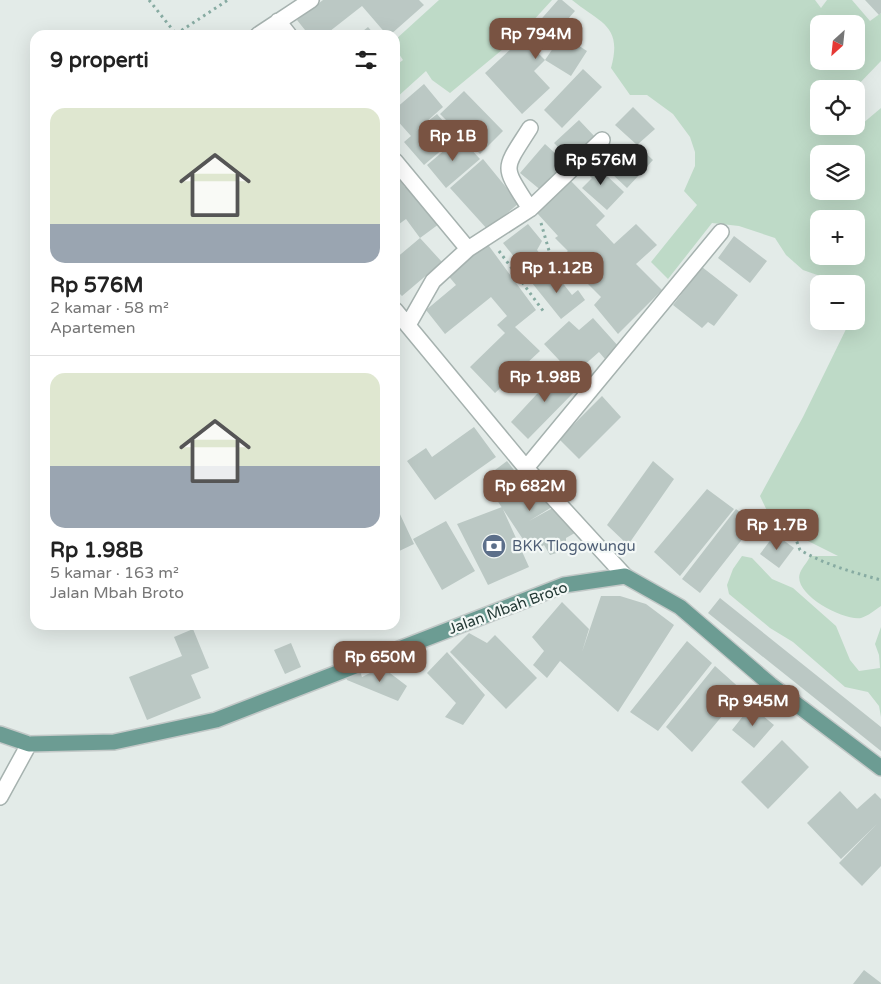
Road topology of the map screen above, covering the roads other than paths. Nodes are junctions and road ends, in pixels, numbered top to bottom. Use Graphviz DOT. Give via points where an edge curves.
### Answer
graph roads {
  1 [pos="311,0"];
  2 [pos="278,21"];
  3 [pos="265,30"];
  4 [pos="285,30"];
  5 [pos="530,128"];
  6 [pos="602,140"];
  7 [pos="400,167"];
  8 [pos="530,209"];
  9 [pos="721,232"];
  10 [pos="468,249"];
  11 [pos="400,316"];
  12 [pos="408,325"];
  13 [pos="526,468"];
  14 [pos="625,576"];
  15 [pos="0,734"];
  16 [pos="29,744"];
  17 [pos="881,768"];
  18 [pos="0,796"];
  1 -- 2 [label="street"];
  2 -- 3 [label="street"];
  2 -- 4 [label="street"];
  5 -- 8 [label="street" via="508,163 508,174"];
  6 -- 8 [label="street"];
  7 -- 10 [label="street"];
  8 -- 10 [label="street"];
  9 -- 13 [label="street"];
  10 -- 12 [label="street" via="433,281"];
  11 -- 12 [label="street"];
  12 -- 13 [label="street"];
  13 -- 14 [label="street"];
  14 -- 16 [label="main road, Jalan Mbah Broto" via="564,585 216,720 114,742"];
  14 -- 17 [label="main road" via="680,608 771,685"];
  15 -- 16 [label="main road, Jalan Mbah Broto"];
  16 -- 18 [label="street"];
}
